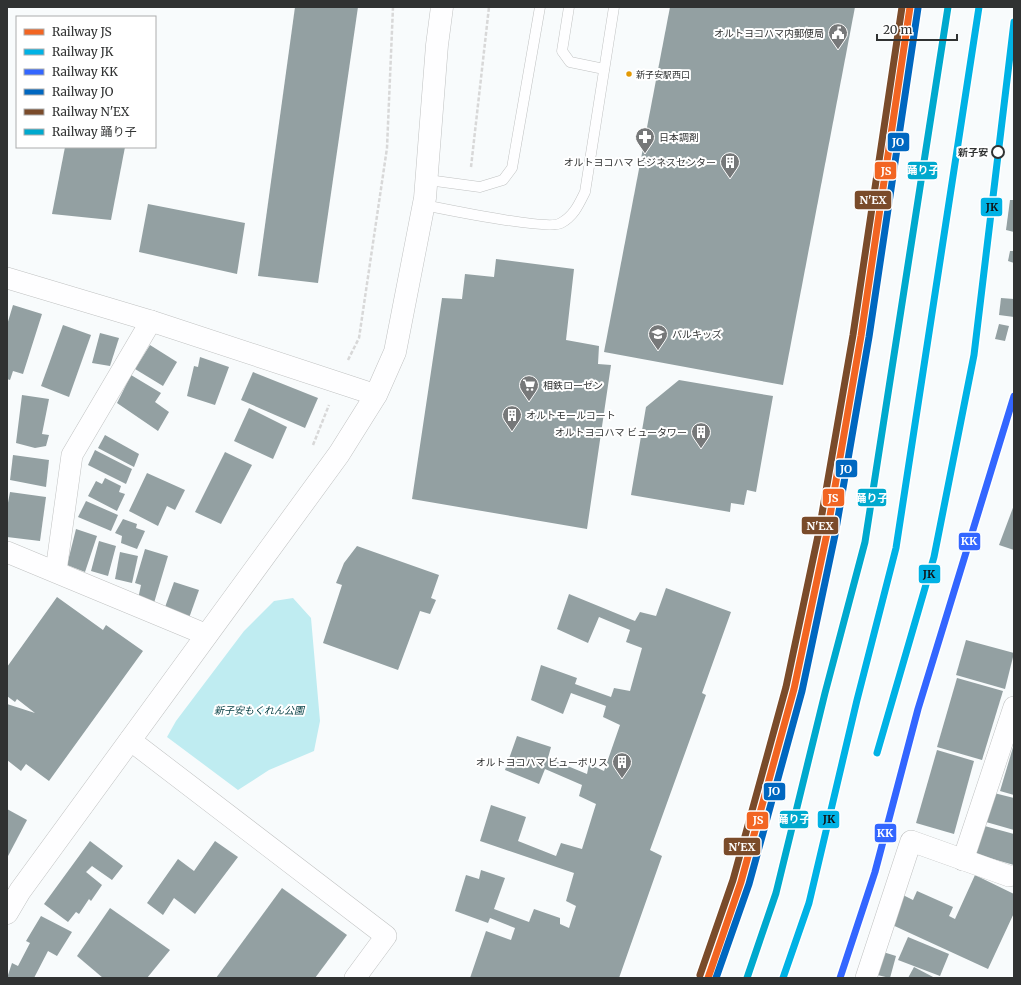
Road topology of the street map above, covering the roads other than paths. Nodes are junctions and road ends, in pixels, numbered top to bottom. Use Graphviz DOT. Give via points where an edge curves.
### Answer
graph roads {
  1 [pos="442,7"];
  2 [pos="540,7"];
  3 [pos="569,7"];
  4 [pos="614,7"];
  5 [pos="604,69"];
  6 [pos="428,180"];
  7 [pos="424,205"];
  8 [pos="7,278"];
  9 [pos="151,321"];
  10 [pos="376,395"];
  11 [pos="7,552"];
  12 [pos="56,571"];
  13 [pos="207,635"];
  14 [pos="1014,706"];
  15 [pos="130,740"];
  16 [pos="963,860"];
  17 [pos="1009,876"];
  18 [pos="7,913"];
  19 [pos="355,978"];
  20 [pos="866,978"];
  1 -- 6 [label="street"];
  2 -- 6 [label="lane" via="512,168 503,180 480,187"];
  3 -- 5 [label="lane" via="562,51 570,62"];
  4 -- 5 [label="lane"];
  5 -- 7 [label="lane" via="585,192 576,210 560,224 540,225"];
  6 -- 7 [label="street"];
  7 -- 10 [label="street" via="395,352"];
  8 -- 9 [label="street"];
  9 -- 10 [label="street"];
  9 -- 12 [label="street" via="72,454"];
  10 -- 13 [label="street" via="339,454"];
  11 -- 12 [label="street"];
  12 -- 13 [label="street"];
  13 -- 15 [label="street"];
  14 -- 16 [label="street"];
  15 -- 18 [label="street" via="20,890"];
  15 -- 19 [label="street" via="386,936"];
  16 -- 17 [label="street"];
  16 -- 20 [label="street" via="910,841"];
}
